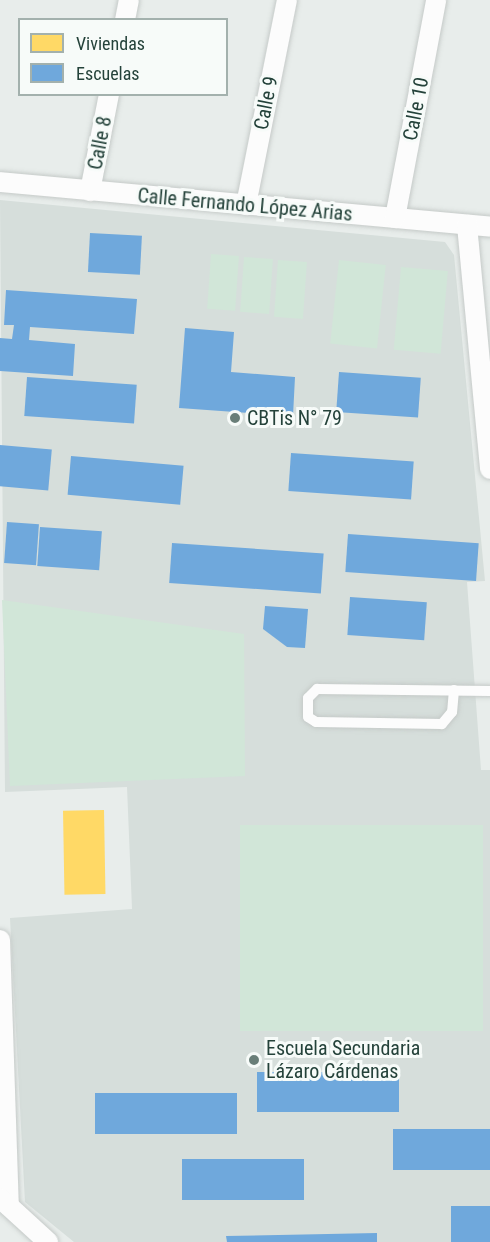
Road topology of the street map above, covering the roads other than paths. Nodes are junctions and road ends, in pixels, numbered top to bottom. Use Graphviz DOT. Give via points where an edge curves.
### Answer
graph roads {
  1 [pos="129,0"];
  2 [pos="287,0"];
  3 [pos="436,0"];
  4 [pos="125,18"];
  5 [pos="110,96"];
  6 [pos="0,182"];
  7 [pos="90,191"];
  8 [pos="246,205"];
  9 [pos="395,218"];
  10 [pos="467,225"];
  11 [pos="490,227"];
  12 [pos="490,469"];
  13 [pos="454,690"];
  14 [pos="490,691"];
  15 [pos="0,940"];
  16 [pos="5,1202"];
  17 [pos="48,1242"];
  1 -- 4 [label="street"];
  2 -- 8 [label="street, Calle 9"];
  3 -- 9 [label="street, Calle 10"];
  5 -- 7 [label="street, Calle 8"];
  6 -- 7 [label="street, Calle Fernando López Arias"];
  7 -- 8 [label="street, Calle Fernando López Arias"];
  8 -- 9 [label="street, Calle Fernando López Arias"];
  9 -- 10 [label="street, Calle Fernando López Arias"];
  10 -- 11 [label="street, Calle Fernando López Arias"];
  10 -- 12 [label="street"];
  13 -- 13 [label="lane" via="317,689 308,698 308,717 316,722 442,723 452,712"];
  13 -- 14 [label="lane"];
  15 -- 16 [label="street"];
  16 -- 17 [label="street"];
}
